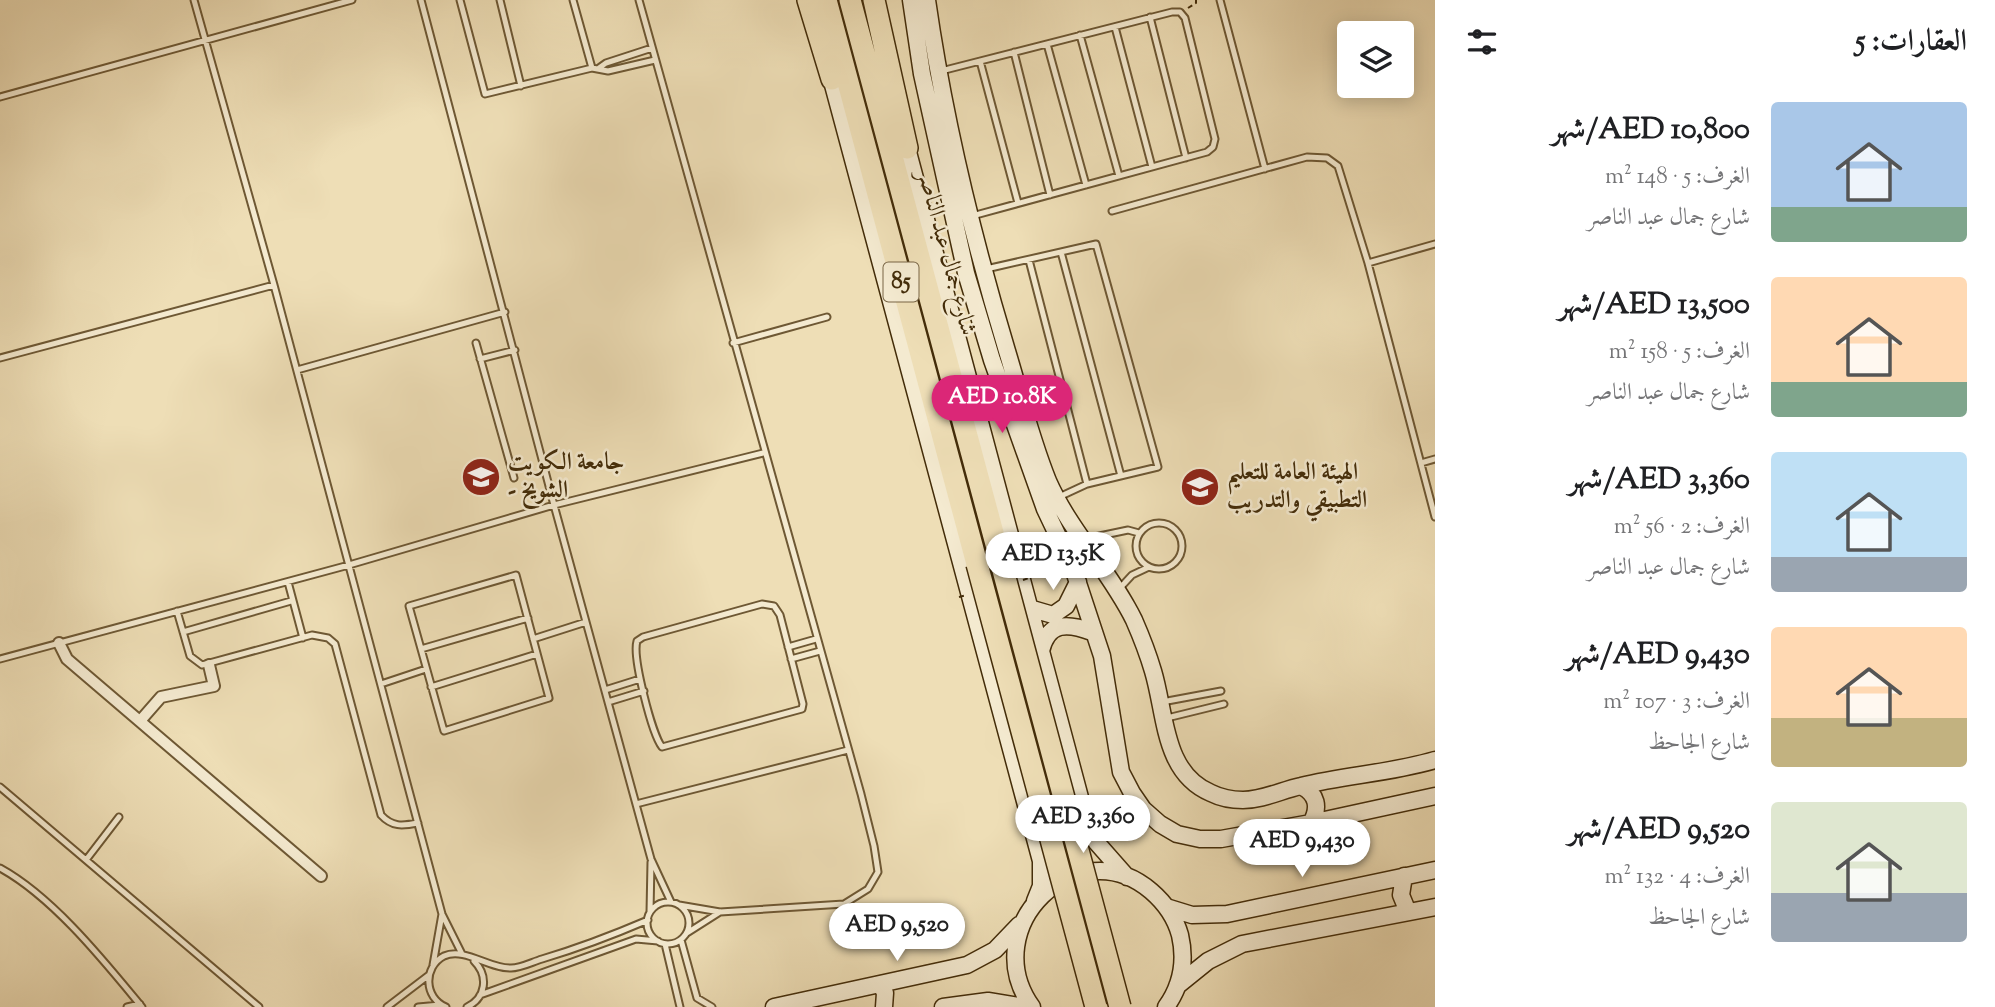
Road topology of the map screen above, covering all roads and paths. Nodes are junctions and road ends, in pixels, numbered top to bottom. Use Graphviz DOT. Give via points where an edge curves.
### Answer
graph roads {
  1 [pos="194,0"];
  2 [pos="352,0"];
  3 [pos="421,0"];
  4 [pos="460,0"];
  5 [pos="500,0"];
  6 [pos="573,0"];
  7 [pos="639,0"];
  8 [pos="809,0"];
  9 [pos="826,0"];
  10 [pos="850,0"];
  11 [pos="867,0"];
  12 [pos="874,0"];
  13 [pos="1196,0"];
  14 [pos="1220,0"];
  15 [pos="920,7"];
  16 [pos="1180,12"];
  17 [pos="1150,18"];
  18 [pos="1115,27"];
  19 [pos="1080,35"];
  20 [pos="206,42"];
  21 [pos="1047,44"];
  22 [pos="652,48"];
  23 [pos="1014,52"];
  24 [pos="927,53"];
  25 [pos="655,60"];
  26 [pos="980,61"];
  27 [pos="592,68"];
  28 [pos="599,68"];
  29 [pos="938,72"];
  30 [pos="832,79"];
  31 [pos="521,86"];
  32 [pos="0,97"];
  33 [pos="907,148"];
  34 [pos="1186,158"];
  35 [pos="1152,167"];
  36 [pos="1265,169"];
  37 [pos="1119,176"];
  38 [pos="1086,185"];
  39 [pos="1050,195"];
  40 [pos="1018,203"];
  41 [pos="1112,211"];
  42 [pos="969,217"];
  43 [pos="1435,244"];
  44 [pos="1061,252"];
  45 [pos="1029,260"];
  46 [pos="1368,263"];
  47 [pos="982,270"];
  48 [pos="274,285"];
  49 [pos="505,312"];
  50 [pos="827,317"];
  51 [pos="475,343"];
  52 [pos="733,343"];
  53 [pos="515,350"];
  54 [pos="0,358"];
  55 [pos="480,359"];
  56 [pos="297,370"];
  57 [pos="763,453"];
  58 [pos="1435,458"];
  59 [pos="1420,463"];
  60 [pos="1121,476"];
  61 [pos="514,478"];
  62 [pos="1087,484"];
  63 [pos="1056,498"];
  64 [pos="554,505"];
  65 [pos="1435,517"];
  66 [pos="1139,533"];
  67 [pos="1082,540"];
  68 [pos="349,565"];
  69 [pos="1150,568"];
  70 [pos="288,582"];
  71 [pos="1077,582"];
  72 [pos="1118,595"];
  73 [pos="292,601"];
  74 [pos="1029,608"];
  75 [pos="177,611"];
  76 [pos="528,618"];
  77 [pos="586,622"];
  78 [pos="183,632"];
  79 [pos="1092,632"];
  80 [pos="303,638"];
  81 [pos="533,639"];
  82 [pos="816,639"];
  83 [pos="59,643"];
  84 [pos="788,647"];
  85 [pos="421,649"];
  86 [pos="820,651"];
  87 [pos="1041,651"];
  88 [pos="537,654"];
  89 [pos="0,659"];
  90 [pos="791,659"];
  91 [pos="209,665"];
  92 [pos="426,669"];
  93 [pos="640,679"];
  94 [pos="381,684"];
  95 [pos="431,687"];
  96 [pos="605,690"];
  97 [pos="644,691"];
  98 [pos="1221,691"];
  99 [pos="608,702"];
  100 [pos="1161,702"];
  101 [pos="1224,704"];
  102 [pos="1164,719"];
  103 [pos="139,721"];
  104 [pos="848,750"];
  105 [pos="1435,760"];
  106 [pos="1331,780"];
  107 [pos="1301,786"];
  108 [pos="0,787"];
  109 [pos="1435,796"];
  110 [pos="636,804"];
  111 [pos="119,817"];
  112 [pos="1339,817"];
  113 [pos="418,823"];
  114 [pos="1311,823"];
  115 [pos="651,859"];
  116 [pos="86,860"];
  117 [pos="0,868"];
  118 [pos="1435,870"];
  119 [pos="321,876"];
  120 [pos="1127,877"];
  121 [pos="1404,877"];
  122 [pos="1035,901"];
  123 [pos="671,902"];
  124 [pos="679,905"];
  125 [pos="1166,906"];
  126 [pos="1435,907"];
  127 [pos="650,912"];
  128 [pos="720,912"];
  129 [pos="1408,912"];
  130 [pos="442,914"];
  131 [pos="648,920"];
  132 [pos="1023,920"];
  133 [pos="687,933"];
  134 [pos="681,940"];
  135 [pos="658,941"];
  136 [pos="665,944"];
  137 [pos="462,954"];
  138 [pos="472,958"];
  139 [pos="433,965"];
  140 [pos="429,975"];
  141 [pos="881,985"];
  142 [pos="1177,986"];
  143 [pos="481,995"];
  144 [pos="141,1006"];
  145 [pos="443,1006"];
  146 [pos="470,1006"];
  147 [pos="127,1007"];
  148 [pos="260,1007"];
  149 [pos="387,1007"];
  150 [pos="418,1007"];
  151 [pos="680,1007"];
  152 [pos="712,1007"];
  153 [pos="774,1007"];
  154 [pos="884,1007"];
  155 [pos="943,1007"];
  156 [pos="1025,1007"];
  157 [pos="1032,1007"];
  158 [pos="1096,1007"];
  159 [pos="1120,1007"];
  160 [pos="1166,1007"];
  1 -- 20 [label="lane"];
  2 -- 20 [label="lane"];
  3 -- 49 [label="lane"];
  4 -- 31 [label="lane" via="485,94"];
  5 -- 31 [label="lane"];
  6 -- 27 [label="lane"];
  7 -- 22 [label="lane"];
  8 -- 30 [label="highway"];
  9 -- 158 [label="highway, شارع جمال عبد الناصر / 85, bridge"];
  10 -- 159 [label="highway, شارع جمال عبد الناصر / 85, bridge"];
  11 -- 33 [label="street"];
  12 -- 33 [label="highway"];
  13 -- 16 [label="path"];
  14 -- 36 [label="lane"];
  15 -- 24 [label="street"];
  16 -- 17 [label="lane"];
  16 -- 34 [label="lane" via="1215,139 1213,148"];
  17 -- 18 [label="lane"];
  17 -- 34 [label="lane"];
  18 -- 19 [label="lane"];
  18 -- 35 [label="lane"];
  19 -- 21 [label="lane"];
  19 -- 37 [label="lane"];
  20 -- 32 [label="lane"];
  20 -- 48 [label="lane"];
  21 -- 23 [label="lane"];
  21 -- 38 [label="lane"];
  22 -- 25 [label="lane"];
  22 -- 28 [label="lane"];
  23 -- 26 [label="lane"];
  23 -- 39 [label="lane"];
  24 -- 29 [label="street"];
  24 -- 71 [label="street" via="967,273 1045,509"];
  25 -- 28 [label="lane" via="608,71"];
  25 -- 52 [label="lane"];
  26 -- 29 [label="lane"];
  26 -- 40 [label="lane"];
  27 -- 28 [label="lane"];
  27 -- 31 [label="lane"];
  29 -- 42 [label="street"];
  30 -- 122 [label="street" via="1041,861 1041,886"];
  33 -- 74 [label="street"];
  34 -- 35 [label="lane"];
  35 -- 37 [label="lane"];
  36 -- 41 [label="lane"];
  36 -- 46 [label="lane" via="1314,156 1338,166"];
  37 -- 38 [label="lane"];
  38 -- 39 [label="lane"];
  39 -- 40 [label="lane"];
  40 -- 42 [label="lane"];
  42 -- 47 [label="street"];
  43 -- 46 [label="lane"];
  44 -- 45 [label="lane"];
  44 -- 60 [label="lane"];
  44 -- 60 [label="lane" via="1097,244 1158,467"];
  45 -- 47 [label="lane"];
  45 -- 62 [label="lane"];
  46 -- 59 [label="lane"];
  47 -- 63 [label="street"];
  48 -- 54 [label="lane"];
  48 -- 56 [label="lane"];
  49 -- 53 [label="lane"];
  49 -- 56 [label="lane"];
  50 -- 52 [label="lane"];
  51 -- 55 [label="lane"];
  52 -- 57 [label="lane"];
  53 -- 55 [label="lane"];
  53 -- 64 [label="lane"];
  55 -- 61 [label="lane"];
  56 -- 68 [label="lane"];
  57 -- 64 [label="lane"];
  57 -- 82 [label="lane"];
  58 -- 59 [label="lane"];
  59 -- 65 [label="lane"];
  60 -- 62 [label="lane"];
  62 -- 63 [label="lane"];
  63 -- 67 [label="street"];
  64 -- 68 [label="lane"];
  64 -- 77 [label="lane"];
  66 -- 67 [label="lane" via="1122,530"];
  66 -- 69 [label="lane" via="1137,553"];
  66 -- 69 [label="lane" via="1150,524 1163,523 1175,528 1182,539 1182,553 1175,564"];
  67 -- 72 [label="street"];
  68 -- 70 [label="lane"];
  68 -- 94 [label="lane"];
  69 -- 72 [label="lane" via="1125,580"];
  70 -- 73 [label="lane"];
  70 -- 75 [label="lane"];
  71 -- 74 [label="street" via="1066,606 1053,615"];
  71 -- 79 [label="street"];
  72 -- 100 [label="street" via="1133,619"];
  73 -- 78 [label="lane"];
  73 -- 80 [label="lane"];
  74 -- 87 [label="street"];
  75 -- 78 [label="lane"];
  75 -- 83 [label="lane"];
  76 -- 81 [label="lane"];
  76 -- 85 [label="lane"];
  76 -- 85 [label="lane" via="516,575 502,579 409,606"];
  77 -- 81 [label="lane"];
  77 -- 96 [label="lane"];
  78 -- 91 [label="lane" via="190,656"];
  79 -- 87 [label="street" via="1073,625 1059,627 1046,636"];
  79 -- 114 [label="street" via="1102,656 1121,772 1151,817 1177,834 1200,839"];
  80 -- 91 [label="lane"];
  80 -- 113 [label="lane" via="321,636 335,644 381,815 397,826"];
  81 -- 88 [label="lane"];
  82 -- 84 [label="lane"];
  82 -- 86 [label="lane"];
  83 -- 89 [label="lane"];
  83 -- 103 [label="street" via="67,659"];
  84 -- 90 [label="lane"];
  84 -- 93 [label="lane" via="780,615 774,606 762,604 643,637 634,650"];
  85 -- 92 [label="lane"];
  86 -- 90 [label="lane"];
  86 -- 104 [label="lane"];
  87 -- 120 [label="street" via="1090,835"];
  88 -- 95 [label="lane"];
  88 -- 95 [label="lane" via="549,698 444,731"];
  90 -- 97 [label="lane" via="802,709 666,748 660,745"];
  91 -- 103 [label="street" via="214,686 161,697"];
  92 -- 94 [label="lane"];
  92 -- 95 [label="lane"];
  93 -- 96 [label="lane"];
  93 -- 97 [label="lane"];
  94 -- 113 [label="lane"];
  96 -- 99 [label="lane"];
  97 -- 99 [label="lane"];
  98 -- 100 [label="lane"];
  99 -- 110 [label="lane"];
  100 -- 102 [label="street"];
  101 -- 102 [label="lane"];
  102 -- 107 [label="street" via="1180,767 1210,793 1245,800"];
  103 -- 119 [label="street"];
  104 -- 110 [label="lane"];
  104 -- 128 [label="lane" via="878,872 868,889 844,904"];
  105 -- 106 [label="street" via="1403,770"];
  106 -- 107 [label="street"];
  106 -- 112 [label="street" via="1326,796"];
  107 -- 114 [label="street" via="1309,790 1317,806"];
  108 -- 116 [label="lane"];
  109 -- 112 [label="street"];
  110 -- 115 [label="lane"];
  111 -- 116 [label="lane"];
  112 -- 114 [label="street"];
  113 -- 130 [label="lane"];
  115 -- 123 [label="lane"];
  115 -- 127 [label="lane"];
  116 -- 148 [label="lane"];
  117 -- 144 [label="lane" via="91,945"];
  118 -- 121 [label="street"];
  120 -- 122 [label="street" via="1102,872 1078,875"];
  120 -- 125 [label="street" via="1147,887"];
  121 -- 125 [label="street" via="1216,915 1192,915"];
  121 -- 129 [label="street" via="1401,895"];
  122 -- 132 [label="street"];
  123 -- 124 [label="lane"];
  123 -- 127 [label="lane"];
  124 -- 128 [label="lane"];
  124 -- 133 [label="lane" via="689,918"];
  125 -- 142 [label="street" via="1182,946"];
  126 -- 129 [label="street"];
  127 -- 131 [label="lane"];
  128 -- 133 [label="lane"];
  129 -- 142 [label="street" via="1242,944 1208,961"];
  130 -- 137 [label="lane"];
  130 -- 139 [label="lane"];
  131 -- 135 [label="lane"];
  131 -- 138 [label="lane" via="592,944 513,968"];
  132 -- 141 [label="street" via="979,961"];
  132 -- 157 [label="street" via="1015,963 1019,984"];
  133 -- 134 [label="lane"];
  134 -- 136 [label="lane"];
  134 -- 152 [label="lane" via="697,998"];
  135 -- 136 [label="lane"];
  135 -- 143 [label="lane" via="636,939"];
  136 -- 151 [label="lane"];
  137 -- 138 [label="lane"];
  137 -- 139 [label="lane" via="451,954"];
  138 -- 143 [label="lane" via="484,976"];
  139 -- 140 [label="lane"];
  140 -- 145 [label="lane" via="432,997"];
  140 -- 149 [label="lane"];
  141 -- 153 [label="street"];
  141 -- 154 [label="street"];
  142 -- 160 [label="street"];
  143 -- 146 [label="lane"];
  144 -- 147 [label="lane"];
  145 -- 150 [label="lane"];
  155 -- 156 [label="street" via="988,1001"];
}
